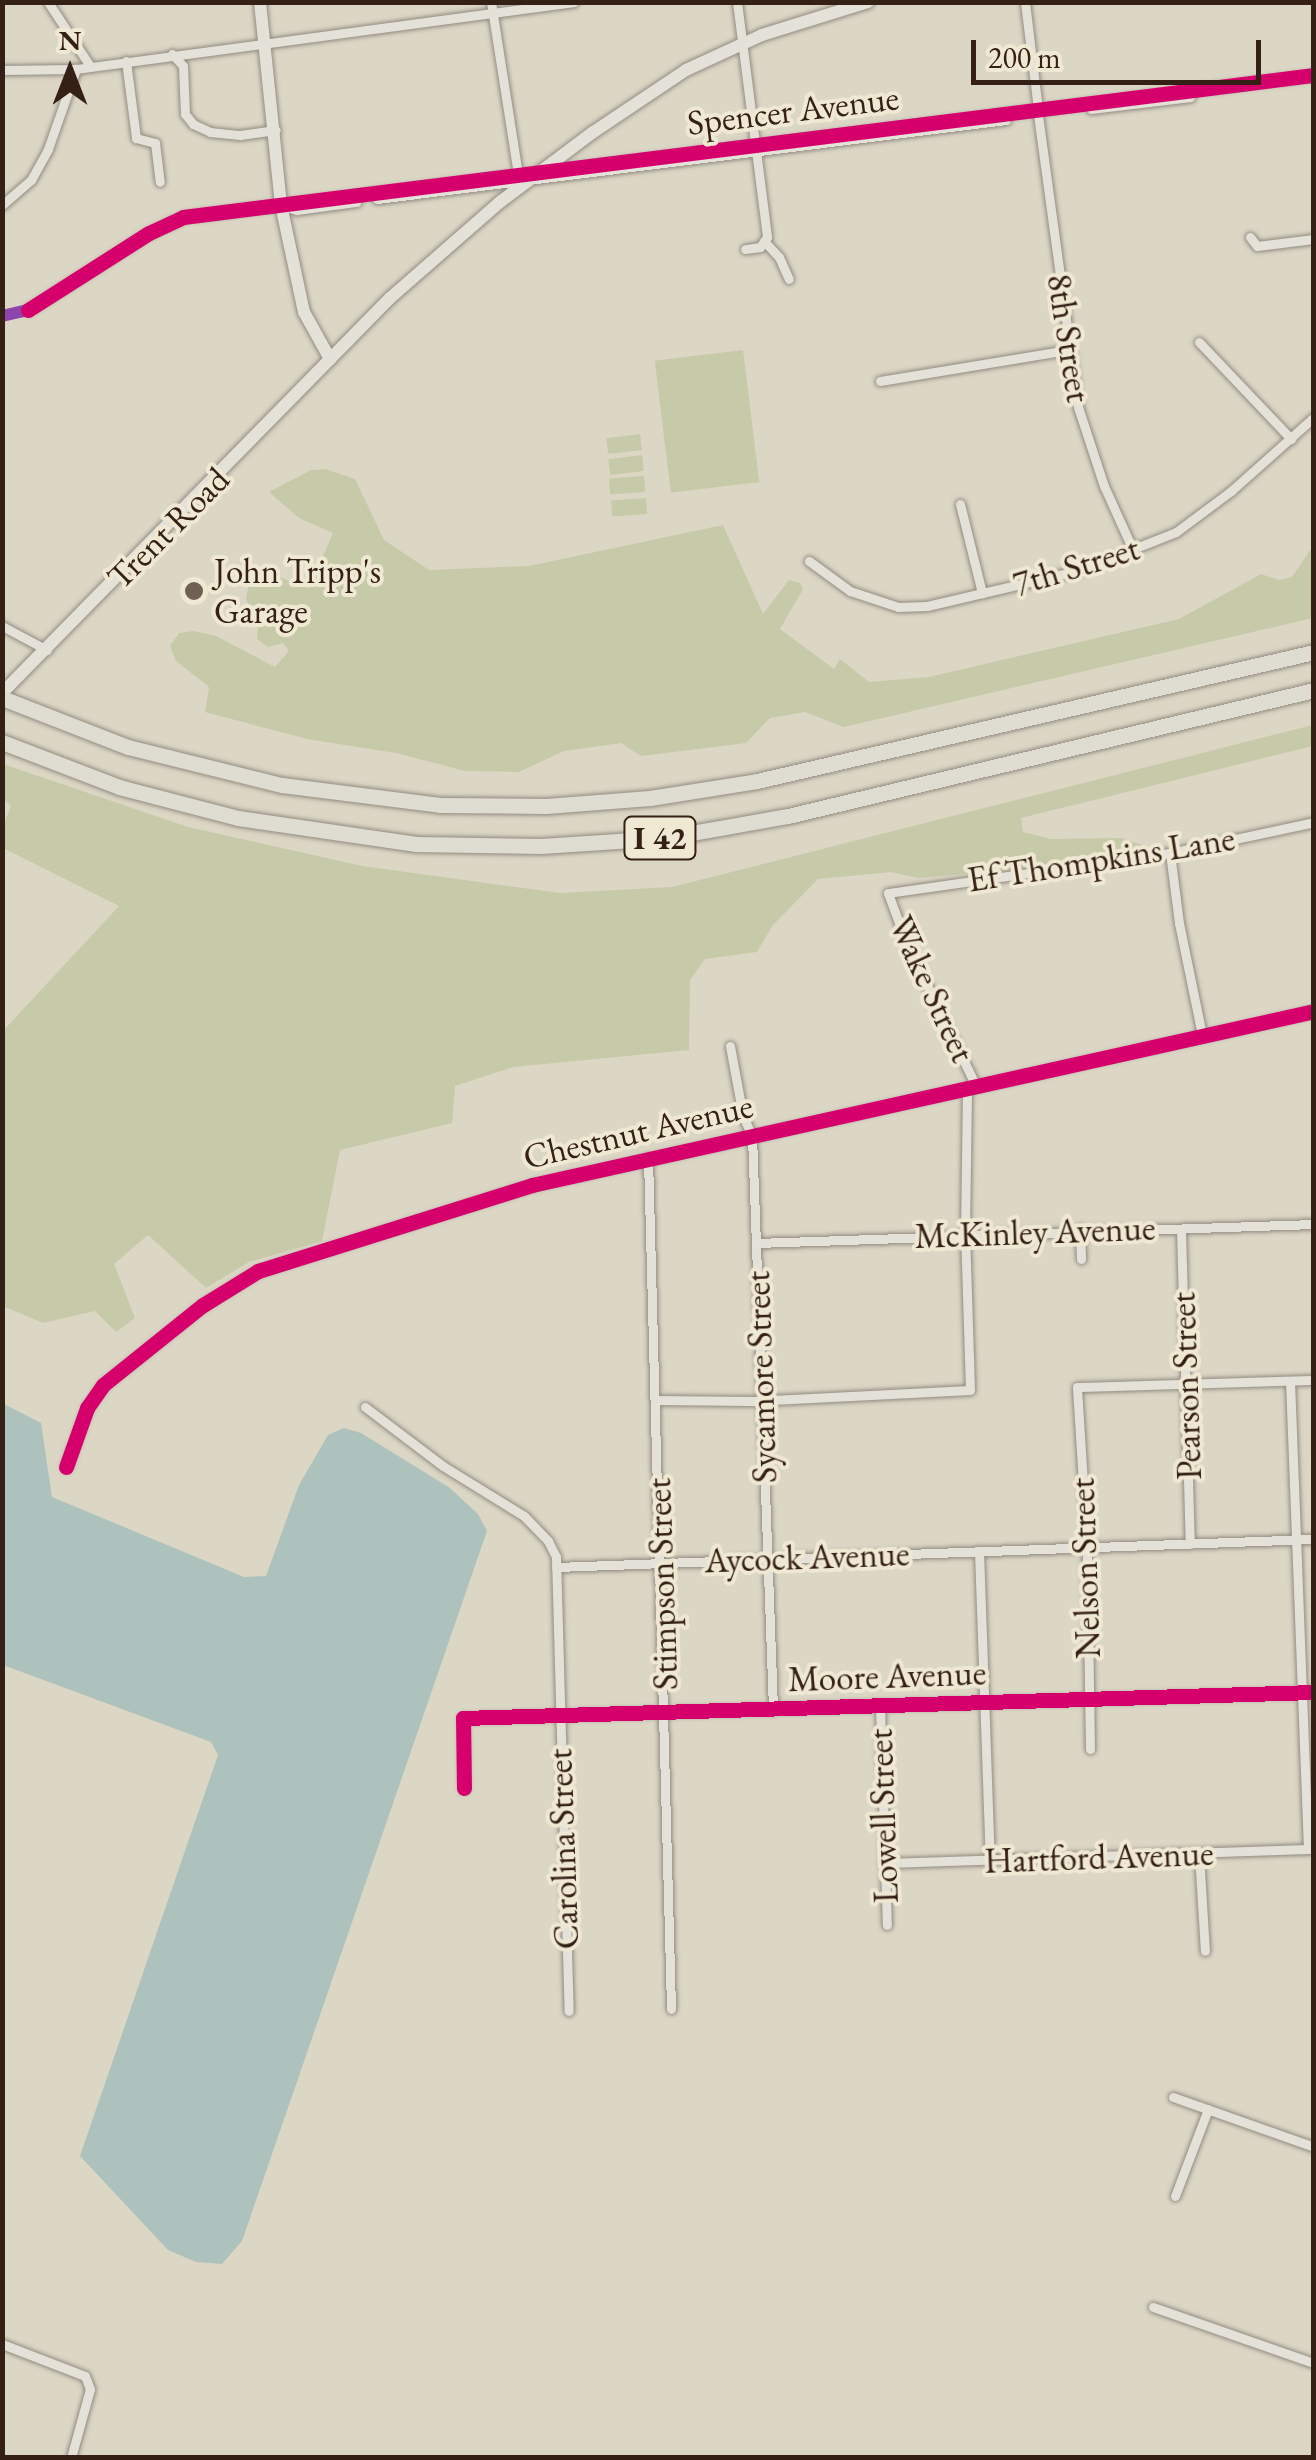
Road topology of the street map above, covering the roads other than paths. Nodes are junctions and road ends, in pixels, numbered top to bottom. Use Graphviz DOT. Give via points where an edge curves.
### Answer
graph roads {
  1 [pos="48,2"];
  2 [pos="260,2"];
  3 [pos="574,2"];
  4 [pos="738,2"];
  5 [pos="868,2"];
  6 [pos="1025,2"];
  7 [pos="492,8"];
  8 [pos="264,40"];
  9 [pos="743,42"];
  10 [pos="172,54"];
  11 [pos="126,61"];
  12 [pos="90,66"];
  13 [pos="76,69"];
  14 [pos="2,70"];
  15 [pos="1314,78"];
  16 [pos="1038,113"];
  17 [pos="276,130"];
  18 [pos="755,150"];
  19 [pos="530,175"];
  20 [pos="160,182"];
  21 [pos="2,205"];
  22 [pos="281,205"];
  23 [pos="1250,237"];
  24 [pos="1314,239"];
  25 [pos="764,241"];
  26 [pos="745,250"];
  27 [pos="788,278"];
  28 [pos="28,310"];
  29 [pos="1200,342"];
  30 [pos="1068,350"];
  31 [pos="330,360"];
  32 [pos="880,381"];
  33 [pos="1314,417"];
  34 [pos="1291,439"];
  35 [pos="960,504"];
  36 [pos="1134,552"];
  37 [pos="809,562"];
  38 [pos="982,593"];
  39 [pos="2,626"];
  40 [pos="47,650"];
  41 [pos="1314,652"];
  42 [pos="1314,690"];
  43 [pos="2,695"];
  44 [pos="3,743"];
  45 [pos="1314,822"];
  46 [pos="1170,853"];
  47 [pos="888,893"];
  48 [pos="1314,1010"];
  49 [pos="1202,1035"];
  50 [pos="730,1046"];
  51 [pos="972,1087"];
  52 [pos="752,1136"];
  53 [pos="648,1158"];
  54 [pos="1314,1224"];
  55 [pos="1080,1229"];
  56 [pos="1181,1229"];
  57 [pos="965,1233"];
  58 [pos="756,1243"];
  59 [pos="1081,1259"];
  60 [pos="1314,1380"];
  61 [pos="1290,1381"];
  62 [pos="1185,1385"];
  63 [pos="656,1400"];
  64 [pos="762,1400"];
  65 [pos="365,1407"];
  66 [pos="66,1467"];
  67 [pos="1296,1539"];
  68 [pos="1314,1539"];
  69 [pos="1190,1544"];
  70 [pos="1087,1547"];
  71 [pos="979,1550"];
  72 [pos="768,1558"];
  73 [pos="662,1562"];
  74 [pos="556,1567"];
  75 [pos="1308,1692"];
  76 [pos="1088,1699"];
  77 [pos="983,1702"];
  78 [pos="880,1706"];
  79 [pos="773,1710"];
  80 [pos="666,1714"];
  81 [pos="559,1716"];
  82 [pos="1090,1749"];
  83 [pos="464,1788"];
  84 [pos="1311,1849"];
  85 [pos="1199,1854"];
  86 [pos="990,1860"];
  87 [pos="884,1862"];
  88 [pos="887,1925"];
  89 [pos="1205,1951"];
  90 [pos="672,2009"];
  91 [pos="569,2010"];
  92 [pos="1173,2097"];
  93 [pos="1208,2109"];
  94 [pos="1314,2147"];
  95 [pos="1175,2196"];
  96 [pos="1153,2307"];
  97 [pos="2,2344"];
  98 [pos="1314,2363"];
  99 [pos="71,2458"];
  1 -- 12 [label="street"];
  2 -- 8 [label="street"];
  3 -- 7 [label="street"];
  4 -- 9 [label="street"];
  5 -- 9 [label="street, Trent Road"];
  6 -- 16 [label="street, 8th Street"];
  7 -- 8 [label="street"];
  7 -- 19 [label="street"];
  8 -- 10 [label="street"];
  8 -- 17 [label="street"];
  9 -- 18 [label="street"];
  9 -- 19 [label="street, Trent Road" via="669,81"];
  10 -- 11 [label="street"];
  10 -- 17 [label="street" via="183,66 184,114 193,124 210,132"];
  11 -- 12 [label="street"];
  11 -- 20 [label="street" via="136,138 155,142"];
  12 -- 13 [label="street"];
  13 -- 14 [label="street"];
  13 -- 21 [label="street" via="48,149 31,180"];
  15 -- 16 [label="street, Spencer Avenue"];
  16 -- 18 [label="street, Spencer Avenue"];
  16 -- 30 [label="street, 8th Street"];
  17 -- 22 [label="street"];
  18 -- 19 [label="street, Spencer Avenue"];
  18 -- 25 [label="street"];
  19 -- 22 [label="street, Spencer Avenue" via="297,210"];
  19 -- 31 [label="street, Trent Road" via="427,262"];
  22 -- 28 [label="street, Spencer Avenue" via="166,224"];
  22 -- 31 [label="street" via="304,312"];
  23 -- 24 [label="street" via="1257,246"];
  25 -- 26 [label="street"];
  25 -- 27 [label="street"];
  29 -- 34 [label="street"];
  30 -- 32 [label="street"];
  30 -- 36 [label="street, 8th Street" via="1090,448"];
  31 -- 40 [label="street, Trent Road"];
  33 -- 34 [label="street, 7th Street"];
  34 -- 36 [label="street, 7th Street" via="1204,512"];
  35 -- 38 [label="street"];
  36 -- 38 [label="street, 7th Street"];
  37 -- 38 [label="street, 7th Street" via="850,591 898,607"];
  39 -- 40 [label="street"];
  40 -- 43 [label="street, Trent Road"];
  41 -- 43 [label="highway" via="757,781 563,805 440,804 282,785 145,752"];
  42 -- 44 [label="highway, I 42" via="788,816 663,838 541,846 398,842 238,818 119,787"];
  45 -- 46 [label="street, Ef Thompkins Lane"];
  46 -- 47 [label="street, Ef Thompkins Lane"];
  46 -- 49 [label="street"];
  47 -- 51 [label="street, Wake Street"];
  48 -- 49 [label="street, Chestnut Avenue"];
  49 -- 51 [label="street, Chestnut Avenue"];
  50 -- 52 [label="street, Sycamore Street"];
  51 -- 52 [label="street, Chestnut Avenue"];
  51 -- 57 [label="street, Wake Street"];
  52 -- 53 [label="street, Chestnut Avenue"];
  52 -- 58 [label="street, Sycamore Street"];
  53 -- 63 [label="street, Stimpson Street"];
  53 -- 66 [label="street, Chestnut Avenue" via="532,1185 248,1276 103,1385 87,1408"];
  54 -- 56 [label="street, McKinley Avenue"];
  55 -- 56 [label="street, McKinley Avenue"];
  55 -- 57 [label="street, McKinley Avenue"];
  55 -- 59 [label="street"];
  56 -- 62 [label="street, Pearson Street"];
  57 -- 58 [label="street, McKinley Avenue"];
  57 -- 64 [label="street, Wake Street" via="970,1390"];
  58 -- 64 [label="street, Sycamore Street"];
  60 -- 61 [label="street"];
  61 -- 62 [label="street"];
  61 -- 67 [label="street"];
  62 -- 69 [label="street, Pearson Street"];
  62 -- 70 [label="street, Nelson Street" via="1077,1387"];
  63 -- 64 [label="street"];
  63 -- 73 [label="street, Stimpson Street"];
  64 -- 72 [label="street, Sycamore Street"];
  65 -- 74 [label="street" via="524,1516 548,1541"];
  67 -- 68 [label="street, Aycock Avenue"];
  67 -- 69 [label="street, Aycock Avenue"];
  67 -- 75 [label="street"];
  69 -- 70 [label="street, Aycock Avenue"];
  70 -- 71 [label="street, Aycock Avenue"];
  70 -- 76 [label="street, Nelson Street"];
  71 -- 72 [label="street, Aycock Avenue"];
  71 -- 77 [label="street"];
  72 -- 73 [label="street, Aycock Avenue"];
  72 -- 79 [label="street, Sycamore Street"];
  73 -- 74 [label="street, Aycock Avenue"];
  73 -- 80 [label="street, Stimpson Street"];
  74 -- 81 [label="street, Carolina Street"];
  75 -- 76 [label="street, Moore Avenue"];
  75 -- 84 [label="street"];
  76 -- 77 [label="street, Moore Avenue"];
  76 -- 82 [label="street, Nelson Street"];
  77 -- 78 [label="street, Moore Avenue"];
  77 -- 86 [label="street"];
  78 -- 79 [label="street, Moore Avenue"];
  78 -- 87 [label="street, Lowell Street"];
  79 -- 80 [label="street, Moore Avenue"];
  80 -- 81 [label="street, Moore Avenue"];
  80 -- 90 [label="street, Stimpson Street"];
  81 -- 83 [label="street, Moore Avenue" via="462,1718"];
  81 -- 91 [label="street, Carolina Street"];
  84 -- 85 [label="street, Hartford Avenue"];
  85 -- 86 [label="street, Hartford Avenue"];
  85 -- 89 [label="street"];
  86 -- 87 [label="street, Hartford Avenue"];
  87 -- 88 [label="street, Lowell Street"];
  92 -- 93 [label="street"];
  93 -- 94 [label="street"];
  93 -- 95 [label="street"];
  96 -- 98 [label="street"];
  97 -- 99 [label="street" via="86,2376 88,2400"];
}
